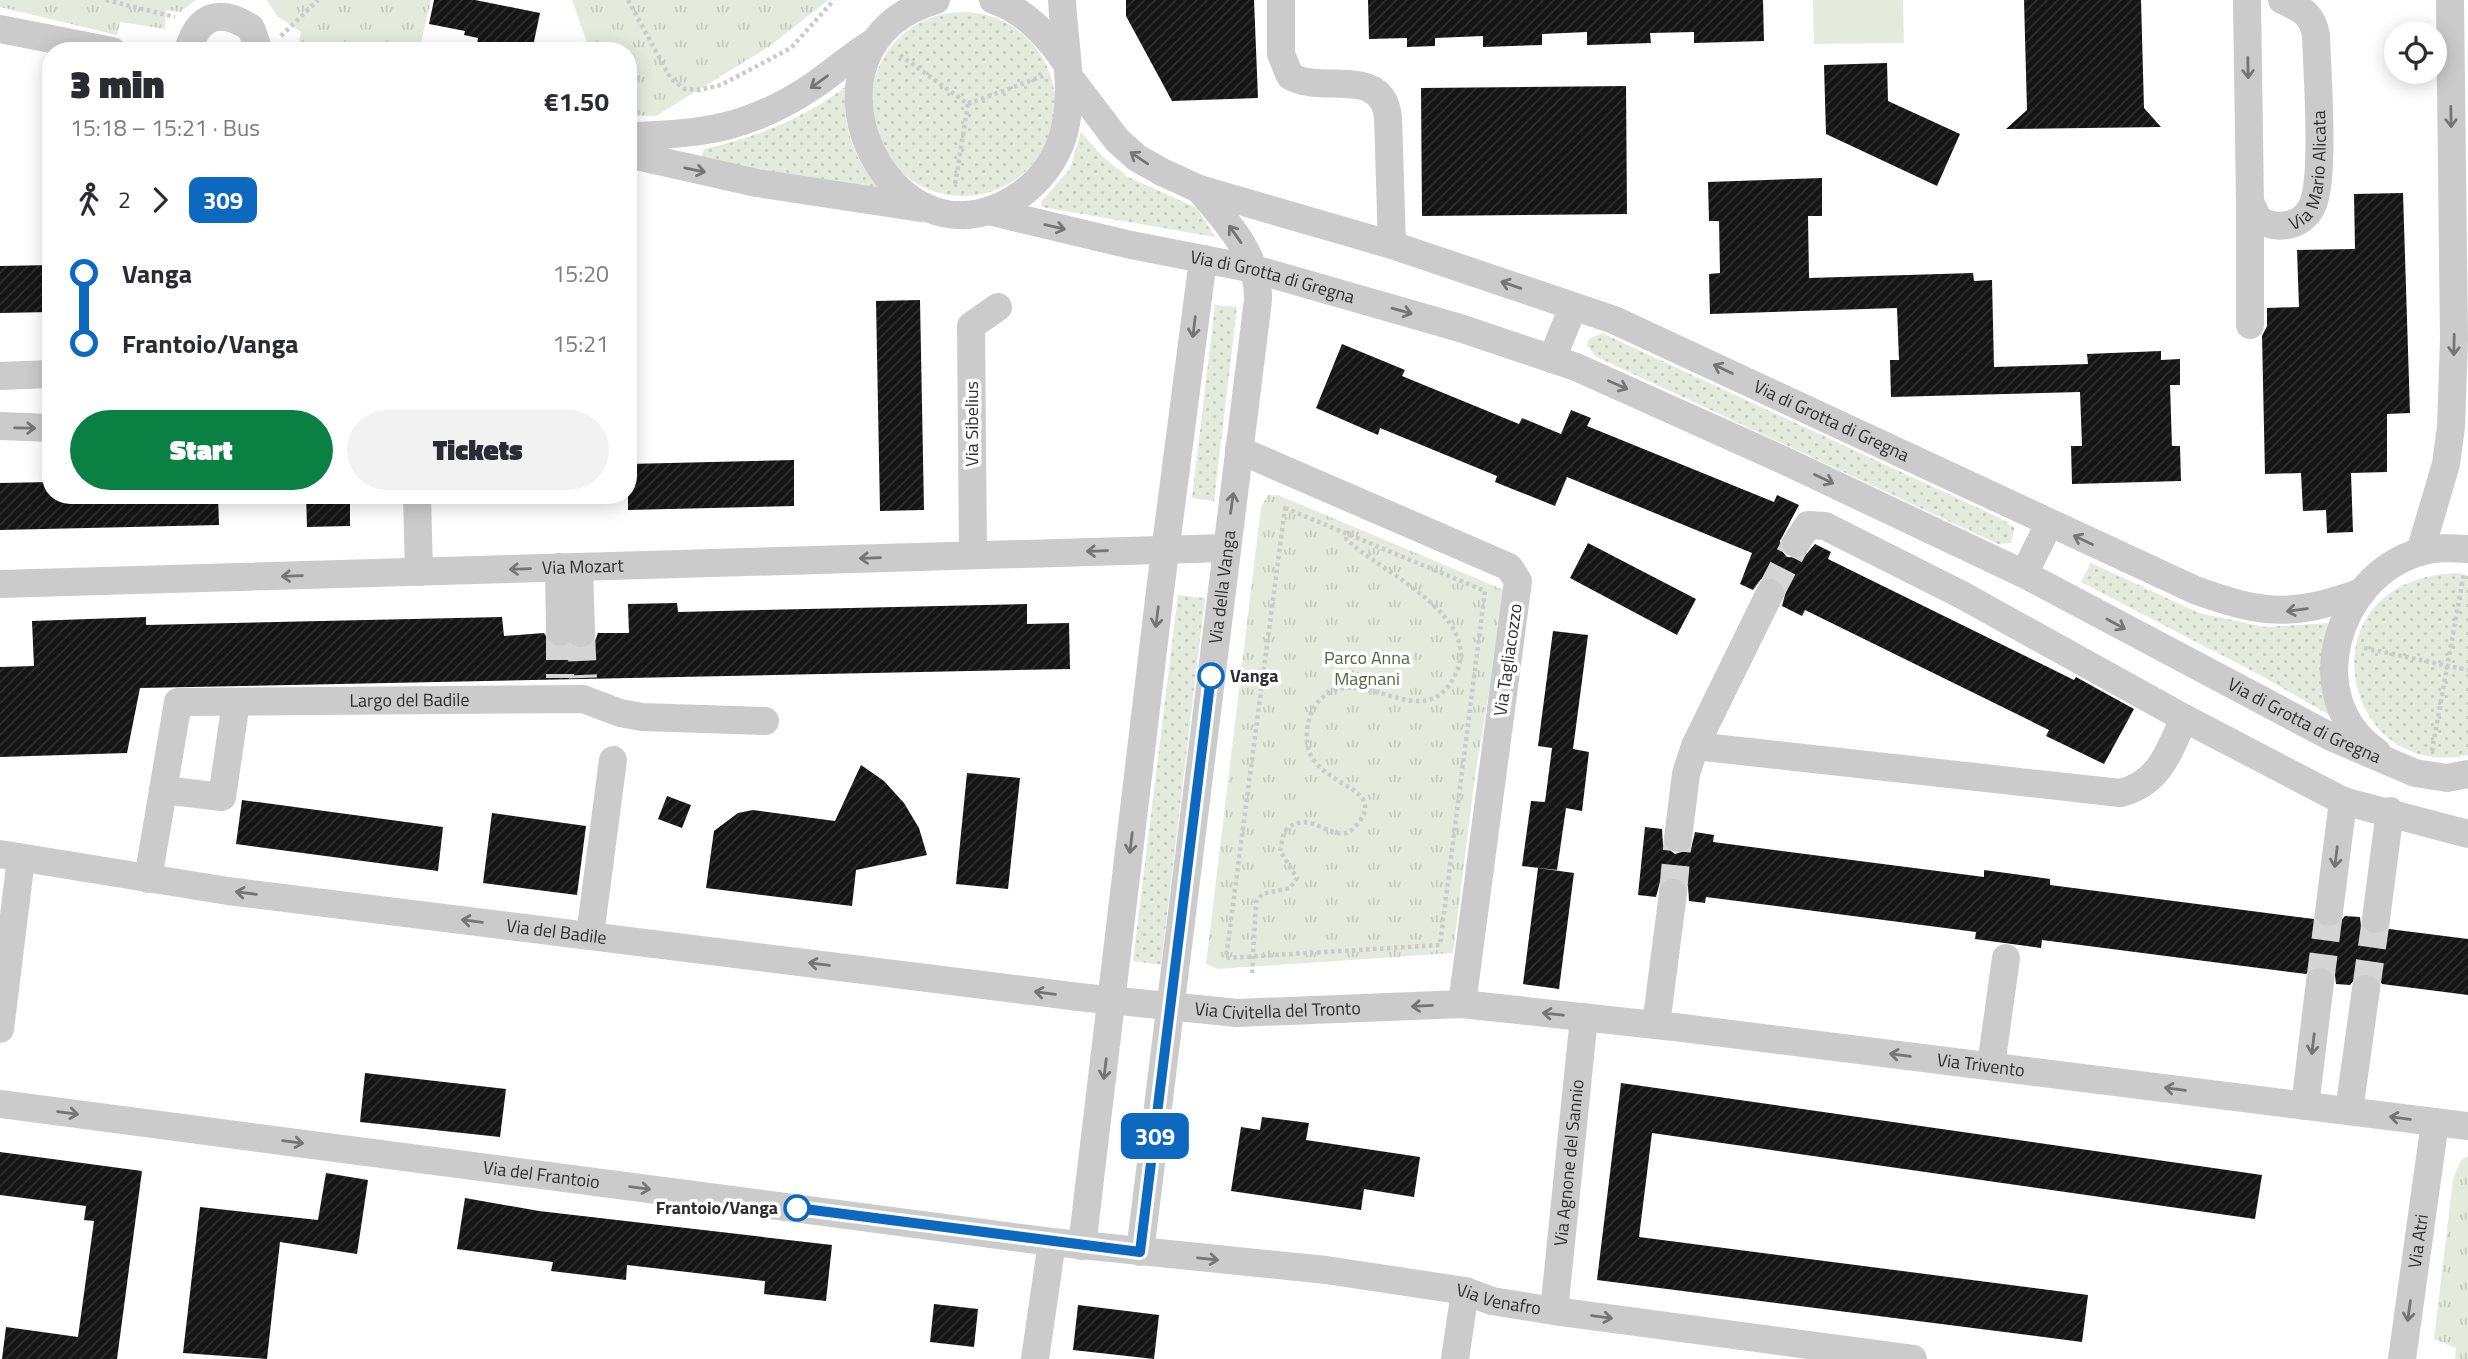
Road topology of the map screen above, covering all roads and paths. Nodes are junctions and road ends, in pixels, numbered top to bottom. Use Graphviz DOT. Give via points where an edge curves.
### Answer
graph roads {
  1 [pos="106,0"];
  2 [pos="318,0"];
  3 [pos="628,0"];
  4 [pos="834,0"];
  5 [pos="907,0"];
  6 [pos="936,0"];
  7 [pos="993,0"];
  8 [pos="1062,0"];
  9 [pos="1281,0"];
  10 [pos="2247,0"];
  11 [pos="2282,0"];
  12 [pos="2450,0"];
  13 [pos="176,18"];
  14 [pos="289,26"];
  15 [pos="0,29"];
  16 [pos="66,42"];
  17 [pos="190,42"];
  18 [pos="256,42"];
  19 [pos="885,42"];
  20 [pos="1064,72"];
  21 [pos="968,104"];
  22 [pos="637,136"];
  23 [pos="637,156"];
  24 [pos="1199,189"];
  25 [pos="2250,191"];
  26 [pos="953,197"];
  27 [pos="927,209"];
  28 [pos="988,211"];
  29 [pos="1392,245"];
  30 [pos="1203,259"];
  31 [pos="1254,270"];
  32 [pos="998,307"];
  33 [pos="1573,307"];
  34 [pos="2250,325"];
  35 [pos="1552,359"];
  36 [pos="42,374"];
  37 [pos="0,376"];
  38 [pos="0,426"];
  39 [pos="42,428"];
  40 [pos="1239,450"];
  41 [pos="1360,503"];
  42 [pos="417,504"];
  43 [pos="2049,524"];
  44 [pos="1348,533"];
  45 [pos="1806,533"];
  46 [pos="1226,548"];
  47 [pos="1165,549"];
  48 [pos="2467,549"];
  49 [pos="2420,552"];
  50 [pos="973,555"];
  51 [pos="1983,555"];
  52 [pos="569,567"];
  53 [pos="419,572"];
  54 [pos="2024,574"];
  55 [pos="0,584"];
  56 [pos="2362,592"];
  57 [pos="1770,593"];
  58 [pos="1962,595"];
  59 [pos="570,632"];
  60 [pos="2356,646"];
  61 [pos="2448,666"];
  62 [pos="2468,670"];
  63 [pos="236,702"];
  64 [pos="2184,718"];
  65 [pos="765,721"];
  66 [pos="1695,746"];
  67 [pos="613,760"];
  68 [pos="2401,768"];
  69 [pos="2428,776"];
  70 [pos="2466,777"];
  71 [pos="163,790"];
  72 [pos="2343,801"];
  73 [pos="2390,811"];
  74 [pos="2468,834"];
  75 [pos="1678,838"];
  76 [pos="11,857"];
  77 [pos="148,879"];
  78 [pos="1673,894"];
  79 [pos="2329,912"];
  80 [pos="2375,919"];
  81 [pos="590,935"];
  82 [pos="1252,957"];
  83 [pos="2007,958"];
  84 [pos="1252,973"];
  85 [pos="1113,1001"];
  86 [pos="1462,1004"];
  87 [pos="1172,1007"];
  88 [pos="1584,1017"];
  89 [pos="1656,1025"];
  90 [pos="0,1029"];
  91 [pos="1992,1066"];
  92 [pos="0,1104"];
  93 [pos="2305,1106"];
  94 [pos="2349,1111"];
  95 [pos="2435,1122"];
  96 [pos="2468,1126"];
  97 [pos="1052,1242"];
  98 [pos="1083,1246"];
  99 [pos="1140,1252"];
  100 [pos="1465,1291"];
  101 [pos="1555,1311"];
  102 [pos="1035,1359"];
  103 [pos="1455,1359"];
  104 [pos="1913,1359"];
  105 [pos="2402,1359"];
  1 -- 13 [label="path"];
  2 -- 14 [label="path"];
  3 -- 4 [label="path" via="671,79 685,89 699,90 721,85 791,48"];
  5 -- 19 [label="street"];
  6 -- 19 [label="street" via="904,13"];
  7 -- 20 [label="street, Via di Grotta di Gregna" via="1037,26"];
  8 -- 20 [label="street"];
  9 -- 29 [label="street" via="1281,54 1290,76 1307,84 1357,84 1383,98 1388,117"];
  10 -- 25 [label="street, Via Mario Alicata, one-way"];
  11 -- 25 [label="street, Via Mario Alicata" via="2314,19 2317,188 2308,213 2286,226 2258,219"];
  12 -- 49 [label="street, one-way" via="2451,427 2446,464"];
  15 -- 16 [label="street"];
  17 -- 18 [label="street" via="206,21 226,16 251,28"];
  19 -- 21 [label="path"];
  19 -- 22 [label="street, one-way" via="754,118 692,135"];
  19 -- 27 [label="street" via="862,69 863,137 883,172"];
  20 -- 21 [label="path"];
  24 -- 20 [label="street, Via di Grotta di Gregna, one-way" via="1126,150"];
  20 -- 28 [label="street" via="1064,131 1048,167 1021,194"];
  21 -- 26 [label="path"];
  23 -- 27 [label="street, one-way" via="757,183"];
  24 -- 29 [label="street, Via di Grotta di Gregna"];
  31 -- 24 [label="street, Via della Vanga, one-way" via="1239,239"];
  25 -- 34 [label="street"];
  27 -- 28 [label="street" via="961,215"];
  28 -- 30 [label="street, Via di Grotta di Gregna, one-way"];
  33 -- 29 [label="street, Via di Grotta di Gregna, one-way"];
  30 -- 31 [label="street, Via di Grotta di Gregna"];
  30 -- 47 [label="street, one-way"];
  31 -- 35 [label="street, Via di Grotta di Gregna, one-way"];
  31 -- 40 [label="street, Via della Vanga" via="1258,300"];
  32 -- 50 [label="street, Via Sibelius" via="971,326"];
  33 -- 35 [label="street"];
  43 -- 33 [label="street, Via di Grotta di Gregna, one-way" via="1648,334"];
  35 -- 51 [label="street, Via di Grotta di Gregna, one-way" via="1675,410"];
  36 -- 37 [label="street"];
  38 -- 39 [label="street, one-way"];
  40 -- 41 [label="street, Via Tagliacozzo"];
  46 -- 40 [label="street, Via della Vanga, one-way"];
  41 -- 44 [label="path"];
  41 -- 86 [label="street, Via Tagliacozzo" via="1508,567 1518,581"];
  42 -- 53 [label="street"];
  43 -- 54 [label="street"];
  56 -- 43 [label="street, Via di Grotta di Gregna, one-way" via="2289,612 2256,608 2182,585"];
  44 -- 82 [label="path" via="1285,508 1226,958"];
  44 -- 82 [label="path" via="1485,591 1440,945"];
  44 -- 82 [label="path" via="1346,539 1354,546 1449,619 1459,640 1460,663 1445,689 1419,702 1405,702 1358,685 1319,700 1306,737 1317,765 1363,798 1363,813 1348,833 1337,834 1310,821 1300,821 1284,832 1280,851 1297,877 1290,888 1262,894 1256,902"];
  45 -- 58 [label="street"];
  46 -- 47 [label="street, Via Mozart"];
  46 -- 87 [label="street, Via della Vanga"];
  47 -- 50 [label="street, Via Mozart, one-way"];
  47 -- 85 [label="street, one-way"];
  48 -- 49 [label="street, Via di Grotta di Gregna"];
  48 -- 61 [label="path"];
  49 -- 56 [label="street, Via di Grotta di Gregna" via="2389,566"];
  50 -- 52 [label="street, Via Mozart, one-way"];
  51 -- 54 [label="street, Via di Grotta di Gregna"];
  51 -- 58 [label="street"];
  52 -- 53 [label="street, Via Mozart, one-way"];
  52 -- 59 [label="street"];
  53 -- 55 [label="street, Via Mozart, one-way"];
  54 -- 68 [label="street, Via di Grotta di Gregna, one-way" via="2286,716"];
  56 -- 68 [label="street, Via di Grotta di Gregna" via="2340,628 2335,648 2336,692 2352,729 2366,745"];
  57 -- 66 [label="street"];
  58 -- 64 [label="street"];
  60 -- 61 [label="path"];
  61 -- 62 [label="path"];
  61 -- 69 [label="path"];
  63 -- 65 [label="street, Largo del Badile" via="572,688 620,713 642,717"];
  63 -- 71 [label="street, Largo del Badile" via="178,702"];
  63 -- 71 [label="street" via="222,797"];
  64 -- 66 [label="street" via="2155,775 2120,793"];
  64 -- 72 [label="street"];
  66 -- 75 [label="street" via="1686,774"];
  67 -- 81 [label="street"];
  68 -- 69 [label="street, Via di Grotta di Gregna"];
  69 -- 70 [label="street, Via di Grotta di Gregna"];
  71 -- 77 [label="street, Largo del Badile"];
  72 -- 73 [label="street"];
  72 -- 79 [label="street, one-way"];
  73 -- 74 [label="street"];
  73 -- 80 [label="street"];
  76 -- 77 [label="street, Via del Badile"];
  76 -- 90 [label="street"];
  81 -- 77 [label="street, Via del Badile, one-way"];
  78 -- 89 [label="street"];
  85 -- 81 [label="street, Via del Badile, one-way"];
  82 -- 84 [label="path"];
  83 -- 91 [label="street"];
  85 -- 87 [label="street, Via del Badile"];
  85 -- 98 [label="street, one-way"];
  86 -- 87 [label="street, Via Civitella del Tronto, one-way" via="1237,1013"];
  88 -- 86 [label="street, Via Trivento, one-way"];
  87 -- 99 [label="street, Via della Vanga"];
  88 -- 89 [label="street, Via Trivento"];
  88 -- 101 [label="street, Via Agnone del Sannio"];
  91 -- 89 [label="street, Via Trivento, one-way"];
  93 -- 91 [label="street, Via Trivento, one-way"];
  92 -- 97 [label="street, Via del Frantoio, one-way"];
  93 -- 94 [label="street, Via Trivento"];
  94 -- 93 [label="street, one-way" via="2364,1001 2319,994"];
  95 -- 94 [label="street, Via Trivento, one-way"];
  95 -- 96 [label="street, Via Trivento"];
  95 -- 105 [label="street, Via Atri, one-way"];
  97 -- 98 [label="street, Via del Frantoio"];
  97 -- 102 [label="street"];
  98 -- 99 [label="street, Via Venafro"];
  99 -- 100 [label="street, Via Venafro, one-way" via="1326,1270"];
  100 -- 101 [label="street, Via Venafro" via="1492,1301"];
  100 -- 103 [label="street"];
  101 -- 104 [label="street, Via Venafro, one-way"];
}
